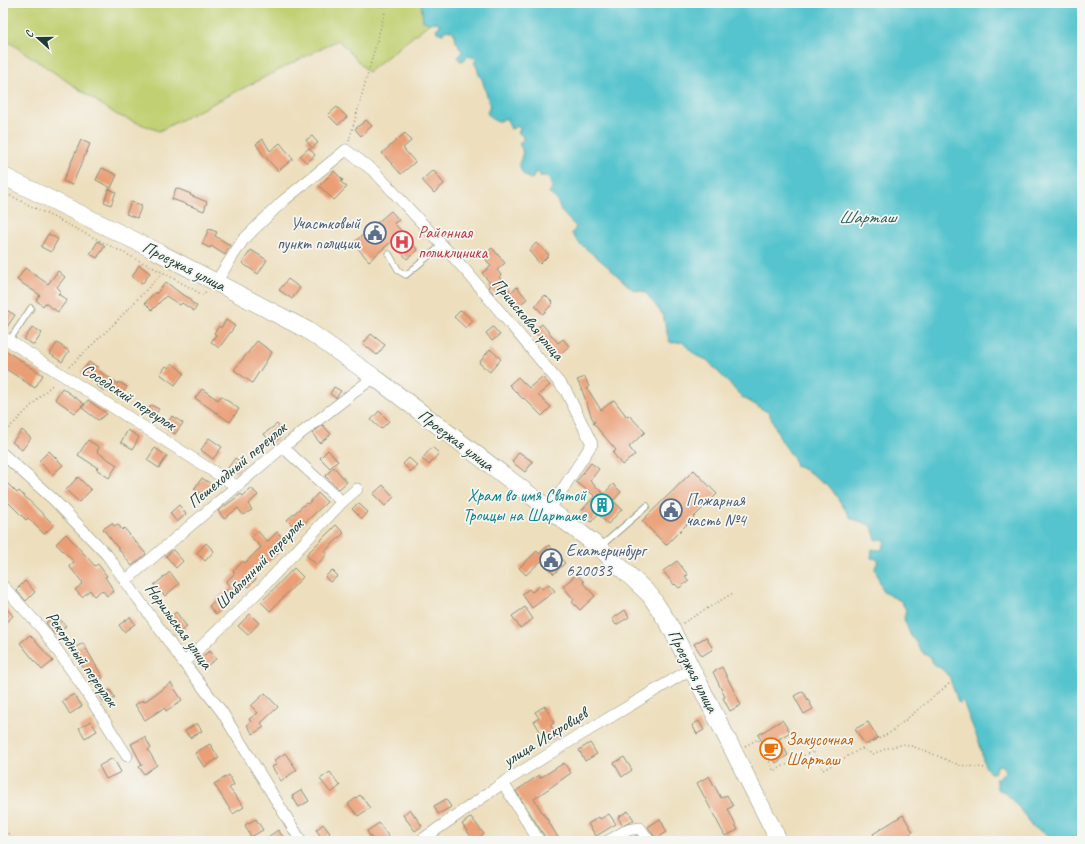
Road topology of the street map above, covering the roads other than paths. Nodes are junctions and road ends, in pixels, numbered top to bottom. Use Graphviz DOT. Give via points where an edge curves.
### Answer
graph roads {
  1 [pos="3,176"];
  2 [pos="442,245"];
  3 [pos="389,254"];
  4 [pos="211,286"];
  5 [pos="31,308"];
  6 [pos="6,339"];
  7 [pos="374,378"];
  8 [pos="283,448"];
  9 [pos="3,454"];
  10 [pos="236,486"];
  11 [pos="357,489"];
  12 [pos="342,502"];
  13 [pos="647,506"];
  14 [pos="549,510"];
  15 [pos="600,547"];
  16 [pos="124,581"];
  17 [pos="3,586"];
  18 [pos="184,663"];
  19 [pos="691,669"];
  20 [pos="127,756"];
  21 [pos="503,783"];
  22 [pos="435,837"];
  23 [pos="301,841"];
  24 [pos="420,841"];
  25 [pos="539,841"];
  26 [pos="608,841"];
  27 [pos="649,841"];
  28 [pos="779,841"];
  1 -- 4 [label="main road, Проезжая улица" via="158,252"];
  2 -- 3 [label="lane" via="406,275 399,271"];
  2 -- 4 [label="street, Приисковая улица" via="375,172 346,150 283,202 243,240"];
  2 -- 14 [label="street, Приисковая улица" via="566,391 592,444"];
  4 -- 7 [label="main road, Проезжая улица" via="307,330"];
  5 -- 6 [label="lane"];
  6 -- 10 [label="street, Соседский переулок"];
  7 -- 8 [label="street, Пешеходный переулок"];
  7 -- 14 [label="main road, Проезжая улица"];
  8 -- 10 [label="street, Пешеходный переулок"];
  8 -- 12 [label="street"];
  9 -- 16 [label="street, Норильская улица" via="54,500 107,555"];
  10 -- 16 [label="street, Пешеходный переулок"];
  11 -- 12 [label="street, Шаблонный переулок"];
  12 -- 18 [label="street, Шаблонный переулок" via="261,589"];
  13 -- 15 [label="lane"];
  14 -- 15 [label="main road, Проезжая улица"];
  15 -- 19 [label="main road, Проезжая улица" via="650,595 669,624"];
  16 -- 18 [label="street, Норильская улица"];
  17 -- 20 [label="street, Рекордный переулок" via="43,630"];
  18 -- 23 [label="street, Норильская улица" via="222,712"];
  19 -- 21 [label="street, улица Искровцев"];
  19 -- 28 [label="main road, Проезжая улица"];
  21 -- 22 [label="street, улица Искровцев"];
  21 -- 25 [label="street"];
  22 -- 24 [label="street, улица Искровцев"];
  26 -- 27 [label="street" via="627,830 640,828"];
}
